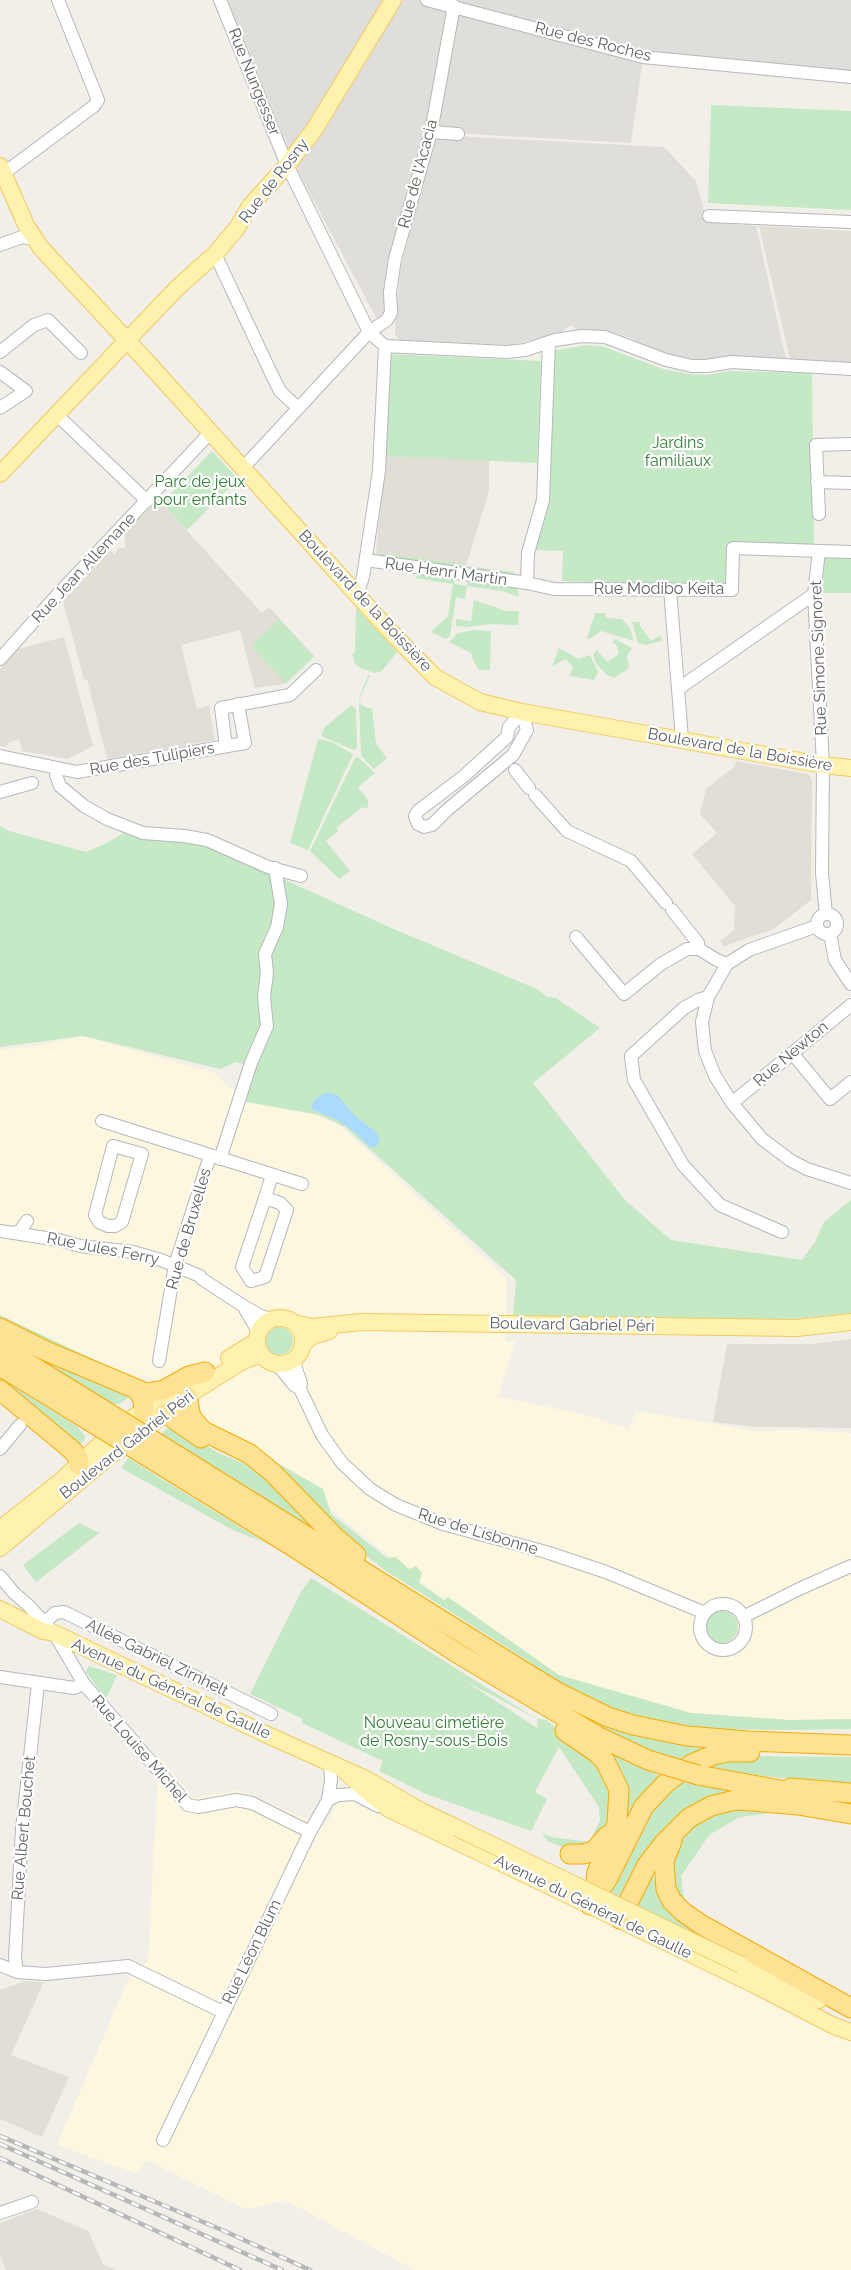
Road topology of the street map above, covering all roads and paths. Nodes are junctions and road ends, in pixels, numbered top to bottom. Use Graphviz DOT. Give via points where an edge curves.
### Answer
graph roads {
  1 [pos="58,0"];
  2 [pos="220,0"];
  3 [pos="394,0"];
  4 [pos="407,0"];
  5 [pos="427,0"];
  6 [pos="454,6"];
  7 [pos="851,77"];
  8 [pos="431,132"];
  9 [pos="458,134"];
  10 [pos="287,165"];
  11 [pos="2,170"];
  12 [pos="709,216"];
  13 [pos="851,222"];
  14 [pos="35,240"];
  15 [pos="0,245"];
  16 [pos="215,254"];
  17 [pos="369,332"];
  18 [pos="127,341"];
  19 [pos="549,342"];
  20 [pos="385,346"];
  21 [pos="0,352"];
  22 [pos="81,353"];
  23 [pos="851,369"];
  24 [pos="0,372"];
  25 [pos="297,407"];
  26 [pos="0,408"];
  27 [pos="56,414"];
  28 [pos="210,433"];
  29 [pos="851,444"];
  30 [pos="242,468"];
  31 [pos="0,474"];
  32 [pos="817,482"];
  33 [pos="851,484"];
  34 [pos="147,501"];
  35 [pos="818,514"];
  36 [pos="819,551"];
  37 [pos="851,552"];
  38 [pos="366,560"];
  39 [pos="527,583"];
  40 [pos="579,589"];
  41 [pos="670,589"];
  42 [pos="814,594"];
  43 [pos="358,595"];
  44 [pos="0,659"];
  45 [pos="316,670"];
  46 [pos="678,689"];
  47 [pos="238,704"];
  48 [pos="522,712"];
  49 [pos="682,740"];
  50 [pos="226,746"];
  51 [pos="0,756"];
  52 [pos="823,765"];
  53 [pos="851,768"];
  54 [pos="59,769"];
  55 [pos="515,770"];
  56 [pos="32,783"];
  57 [pos="0,792"];
  58 [pos="275,868"];
  59 [pos="301,876"];
  60 [pos="826,914"];
  61 [pos="851,920"];
  62 [pos="838,922"];
  63 [pos="817,926"];
  64 [pos="830,934"];
  65 [pos="576,937"];
  66 [pos="699,949"];
  67 [pos="727,964"];
  68 [pos="851,984"];
  69 [pos="708,997"];
  70 [pos="851,1005"];
  71 [pos="792,1053"];
  72 [pos="851,1082"];
  73 [pos="732,1103"];
  74 [pos="102,1121"];
  75 [pos="149,1136"];
  76 [pos="142,1154"];
  77 [pos="215,1158"];
  78 [pos="272,1175"];
  79 [pos="851,1183"];
  80 [pos="302,1184"];
  81 [pos="265,1198"];
  82 [pos="6,1232"];
  83 [pos="782,1232"];
  84 [pos="0,1238"];
  85 [pos="175,1268"];
  86 [pos="245,1307"];
  87 [pos="273,1320"];
  88 [pos="851,1322"];
  89 [pos="294,1323"];
  90 [pos="0,1328"];
  91 [pos="851,1328"];
  92 [pos="0,1346"];
  93 [pos="262,1347"];
  94 [pos="299,1351"];
  95 [pos="159,1362"];
  96 [pos="0,1366"];
  97 [pos="204,1372"];
  98 [pos="300,1389"];
  99 [pos="0,1390"];
  100 [pos="138,1391"];
  101 [pos="187,1396"];
  102 [pos="144,1412"];
  103 [pos="165,1413"];
  104 [pos="95,1415"];
  105 [pos="20,1425"];
  106 [pos="137,1435"];
  107 [pos="0,1449"];
  108 [pos="159,1454"];
  109 [pos="91,1460"];
  110 [pos="260,1462"];
  111 [pos="47,1492"];
  112 [pos="0,1529"];
  113 [pos="0,1536"];
  114 [pos="0,1548"];
  115 [pos="851,1566"];
  116 [pos="0,1576"];
  117 [pos="0,1589"];
  118 [pos="14,1593"];
  119 [pos="0,1609"];
  120 [pos="705,1613"];
  121 [pos="439,1617"];
  122 [pos="743,1617"];
  123 [pos="49,1628"];
  124 [pos="0,1677"];
  125 [pos="38,1684"];
  126 [pos="84,1684"];
  127 [pos="531,1697"];
  128 [pos="271,1714"];
  129 [pos="851,1734"];
  130 [pos="748,1741"];
  131 [pos="851,1745"];
  132 [pos="851,1755"];
  133 [pos="336,1766"];
  134 [pos="757,1787"];
  135 [pos="851,1793"];
  136 [pos="328,1800"];
  137 [pos="851,1802"];
  138 [pos="389,1809"];
  139 [pos="851,1814"];
  140 [pos="617,1823"];
  141 [pos="680,1827"];
  142 [pos="310,1832"];
  143 [pos="570,1854"];
  144 [pos="592,1901"];
  145 [pos="620,1919"];
  146 [pos="0,1965"];
  147 [pos="741,1965"];
  148 [pos="18,1972"];
  149 [pos="851,2008"];
  150 [pos="224,2012"];
  151 [pos="851,2012"];
  152 [pos="851,2032"];
  153 [pos="163,2140"];
  154 [pos="32,2202"];
  155 [pos="0,2213"];
  1 -- 11 [label="street" via="98,100"];
  2 -- 10 [label="street, Rue Nungesser"];
  3 -- 4 [label="main road, Rue de Rosny"];
  3 -- 10 [label="main road, Rue de Rosny" via="314,130"];
  5 -- 6 [label="street, Rue des Roches"];
  6 -- 7 [label="street, Rue des Roches" via="643,57"];
  6 -- 8 [label="street, Rue de l'Acacia"];
  8 -- 9 [label="street"];
  8 -- 17 [label="street, Rue de l'Acacia" via="395,259 390,292 391,313 387,320"];
  10 -- 16 [label="main road, Rue de Rosny" via="250,206"];
  10 -- 17 [label="street, Rue Nungesser"];
  11 -- 14 [label="main road, Boulevard de la Boissière"];
  12 -- 13 [label="street"];
  14 -- 15 [label="street" via="22,237"];
  14 -- 18 [label="main road, Boulevard de la Boissière"];
  16 -- 18 [label="main road, Rue de Rosny" via="185,280"];
  16 -- 25 [label="street" via="280,391"];
  17 -- 20 [label="street"];
  17 -- 25 [label="street, Rue de l'Acacia"];
  18 -- 27 [label="main road, Rue de Rosny"];
  18 -- 28 [label="main road, Boulevard de la Boissière"];
  19 -- 20 [label="street" via="506,352"];
  19 -- 23 [label="street" via="582,336 605,337 666,360 692,366 732,362"];
  19 -- 39 [label="street" via="544,500 528,553"];
  20 -- 38 [label="street" via="379,471"];
  21 -- 22 [label="street" via="34,325 48,320"];
  24 -- 26 [label="street" via="26,391"];
  25 -- 30 [label="street, Rue de l'Acacia"];
  27 -- 31 [label="main road, Rue de Rosny"];
  27 -- 34 [label="street"];
  28 -- 30 [label="main road, Boulevard de la Boissière"];
  28 -- 34 [label="street, Rue Jean Allemane"];
  29 -- 32 [label="street" via="816,445"];
  30 -- 43 [label="main road, Boulevard de la Boissière"];
  32 -- 33 [label="street"];
  32 -- 35 [label="street"];
  34 -- 44 [label="street, Rue Jean Allemane"];
  36 -- 37 [label="street"];
  36 -- 41 [label="street, Rue Modibo Keita" via="733,548 732,590"];
  36 -- 42 [label="street, Rue Simone Signoret"];
  38 -- 39 [label="street, Rue Henri Martin"];
  38 -- 43 [label="street"];
  39 -- 40 [label="street, Rue Henri Martin" via="554,589"];
  40 -- 41 [label="street, Rue Modibo Keita"];
  41 -- 46 [label="street"];
  42 -- 46 [label="street"];
  42 -- 52 [label="street, Rue Simone Signoret"];
  43 -- 48 [label="main road, Boulevard de la Boissière" via="435,677 480,702"];
  45 -- 47 [label="street" via="290,695"];
  46 -- 49 [label="street"];
  47 -- 50 [label="street" via="221,708"];
  47 -- 50 [label="street, Rue des Tulipiers" via="245,743"];
  48 -- 48 [label="street" via="509,726 507,737 418,811 415,816 418,824 424,827 432,825 513,755 526,730"];
  48 -- 49 [label="main road, Boulevard de la Boissière"];
  49 -- 52 [label="main road, Boulevard de la Boissière"];
  50 -- 54 [label="street, Rue des Tulipiers" via="77,772"];
  51 -- 54 [label="street, Rue des Tulipiers"];
  52 -- 53 [label="main road, Boulevard de la Boissière"];
  52 -- 60 [label="street, Rue Simone Signoret" via="822,873"];
  54 -- 58 [label="street" via="56,775 60,786 84,806 107,819 143,833 207,840 234,854"];
  55 -- 66 [label="street" via="567,831 631,861 698,943"];
  56 -- 57 [label="street"];
  58 -- 59 [label="street"];
  58 -- 77 [label="street, Rue de Bruxelles" via="281,904 277,927 264,954 267,1026"];
  60 -- 62 [label="street"];
  60 -- 63 [label="street" via="818,919"];
  61 -- 62 [label="street"];
  62 -- 64 [label="street"];
  63 -- 64 [label="street" via="820,932"];
  63 -- 67 [label="street" via="749,950"];
  64 -- 68 [label="street" via="835,960"];
  65 -- 66 [label="street" via="624,994 661,964 687,949"];
  66 -- 67 [label="street"];
  67 -- 69 [label="street"];
  69 -- 73 [label="street" via="702,1022 705,1051 715,1076"];
  69 -- 83 [label="street" via="684,1008 631,1056 634,1080 683,1165 720,1205"];
  70 -- 71 [label="street, Rue Newton"];
  71 -- 72 [label="street" via="830,1099"];
  71 -- 73 [label="street, Rue Newton"];
  73 -- 79 [label="street" via="762,1139 790,1160 822,1175"];
  74 -- 75 [label="street"];
  75 -- 76 [label="street"];
  75 -- 77 [label="street"];
  76 -- 76 [label="street" via="113,1146 95,1216 99,1222 108,1226 122,1222"];
  77 -- 78 [label="street"];
  77 -- 85 [label="street, Rue de Bruxelles"];
  78 -- 80 [label="street"];
  78 -- 81 [label="street"];
  81 -- 81 [label="street" via="242,1267 250,1280 265,1277 286,1210 280,1203"];
  82 -- 85 [label="street, Rue Jules Ferry" via="133,1252"];
  84 -- 85 [label="street, Rue Jules Ferry"];
  85 -- 86 [label="street, Rue Jules Ferry" via="200,1276"];
  85 -- 95 [label="street, Rue de Bruxelles"];
  86 -- 87 [label="street, Rue Jules Ferry"];
  86 -- 93 [label="street, Rue Jules Ferry"];
  87 -- 89 [label="main road" via="284,1319"];
  87 -- 93 [label="main road" via="265,1324"];
  88 -- 89 [label="main road, Boulevard Gabriel Péri" via="797,1328 362,1322 312,1327"];
  89 -- 94 [label="main road" via="301,1333"];
  90 -- 100 [label="highway"];
  91 -- 94 [label="main road, Boulevard Gabriel Péri" via="800,1334 353,1328 315,1335"];
  92 -- 104 [label="highway"];
  93 -- 94 [label="main road" via="281,1364"];
  93 -- 97 [label="main road, Boulevard Gabriel Péri"];
  93 -- 98 [label="street, Rue de Lisbonne"];
  93 -- 101 [label="main road, Boulevard Gabriel Péri"];
  94 -- 98 [label="street, Rue de Lisbonne" via="295,1366"];
  96 -- 104 [label="highway"];
  97 -- 100 [label="highway" via="155,1393"];
  97 -- 102 [label="main road, Boulevard Gabriel Péri"];
  98 -- 120 [label="street, Rue de Lisbonne" via="322,1435 342,1463 370,1489 396,1505 443,1524 606,1572"];
  99 -- 109 [label="highway"];
  100 -- 102 [label="highway"];
  101 -- 103 [label="main road, Boulevard Gabriel Péri"];
  101 -- 110 [label="highway" via="191,1417 203,1431"];
  102 -- 103 [label="main road"];
  102 -- 106 [label="main road"];
  102 -- 109 [label="main road, Boulevard Gabriel Péri" via="108,1436"];
  103 -- 106 [label="main road, Boulevard Gabriel Péri"];
  103 -- 110 [label="highway" via="212,1445"];
  104 -- 108 [label="highway, bridge"];
  105 -- 107 [label="street"];
  106 -- 109 [label="main road, Boulevard Gabriel Péri"];
  108 -- 121 [label="highway"];
  108 -- 127 [label="highway" via="292,1546"];
  109 -- 111 [label="main road, Boulevard Gabriel Péri"];
  109 -- 114 [label="main road, Boulevard Gabriel Péri"];
  110 -- 121 [label="highway" via="336,1538"];
  111 -- 112 [label="main road, Boulevard Gabriel Péri"];
  111 -- 113 [label="main road"];
  115 -- 122 [label="street"];
  116 -- 118 [label="street"];
  117 -- 118 [label="street"];
  118 -- 123 [label="street"];
  119 -- 123 [label="main road, Avenue du Général de Gaulle" via="43,1631"];
  120 -- 122 [label="street" via="722,1604 734,1608"];
  120 -- 122 [label="street" via="701,1632 707,1644 718,1650 732,1648 742,1639 745,1631"];
  121 -- 130 [label="highway" via="537,1680 608,1717 687,1736"];
  123 -- 126 [label="street"];
  123 -- 128 [label="street, Allée Gabriel Zirnhelt" via="55,1613 64,1612"];
  123 -- 133 [label="main road, Avenue du Général de Gaulle"];
  124 -- 125 [label="street"];
  125 -- 126 [label="street" via="74,1688"];
  125 -- 148 [label="street, Rue Albert Bouchet" via="22,1829 15,1958"];
  126 -- 142 [label="street, Rue Louise Michel" via="188,1805 198,1807 236,1800 252,1803"];
  127 -- 134 [label="highway, bridge" via="597,1736 648,1760 698,1775"];
  127 -- 140 [label="highway" via="550,1720 605,1761 619,1790"];
  129 -- 130 [label="highway" via="774,1736"];
  130 -- 131 [label="highway"];
  132 -- 144 [label="highway" via="728,1752 692,1764 667,1782 644,1806 608,1878"];
  133 -- 136 [label="street, Rue Léon Blum"];
  133 -- 138 [label="main road, Avenue du Général de Gaulle"];
  133 -- 147 [label="main road, Avenue du Général de Gaulle, bridge" via="366,1779 420,1811"];
  134 -- 135 [label="highway"];
  134 -- 137 [label="highway"];
  136 -- 138 [label="street" via="338,1795 355,1794"];
  136 -- 142 [label="street, Rue Léon Blum"];
  138 -- 144 [label="main road, Avenue du Général de Gaulle"];
  139 -- 141 [label="highway" via="798,1805 735,1800 711,1806"];
  140 -- 143 [label="highway" via="594,1851"];
  140 -- 144 [label="highway" via="596,1872"];
  141 -- 145 [label="highway" via="647,1865"];
  141 -- 149 [label="highway" via="664,1861 666,1889 672,1901 702,1925"];
  142 -- 150 [label="street, Rue Léon Blum"];
  144 -- 145 [label="main road, Avenue du Général de Gaulle"];
  145 -- 152 [label="main road, Avenue du Général de Gaulle"];
  146 -- 148 [label="street"];
  147 -- 151 [label="main road, Avenue du Général de Gaulle"];
  147 -- 152 [label="main road, Avenue du Général de Gaulle"];
  148 -- 150 [label="street" via="62,1974 128,1966"];
  150 -- 153 [label="street, Rue Léon Blum"];
  154 -- 155 [label="street"];
}
